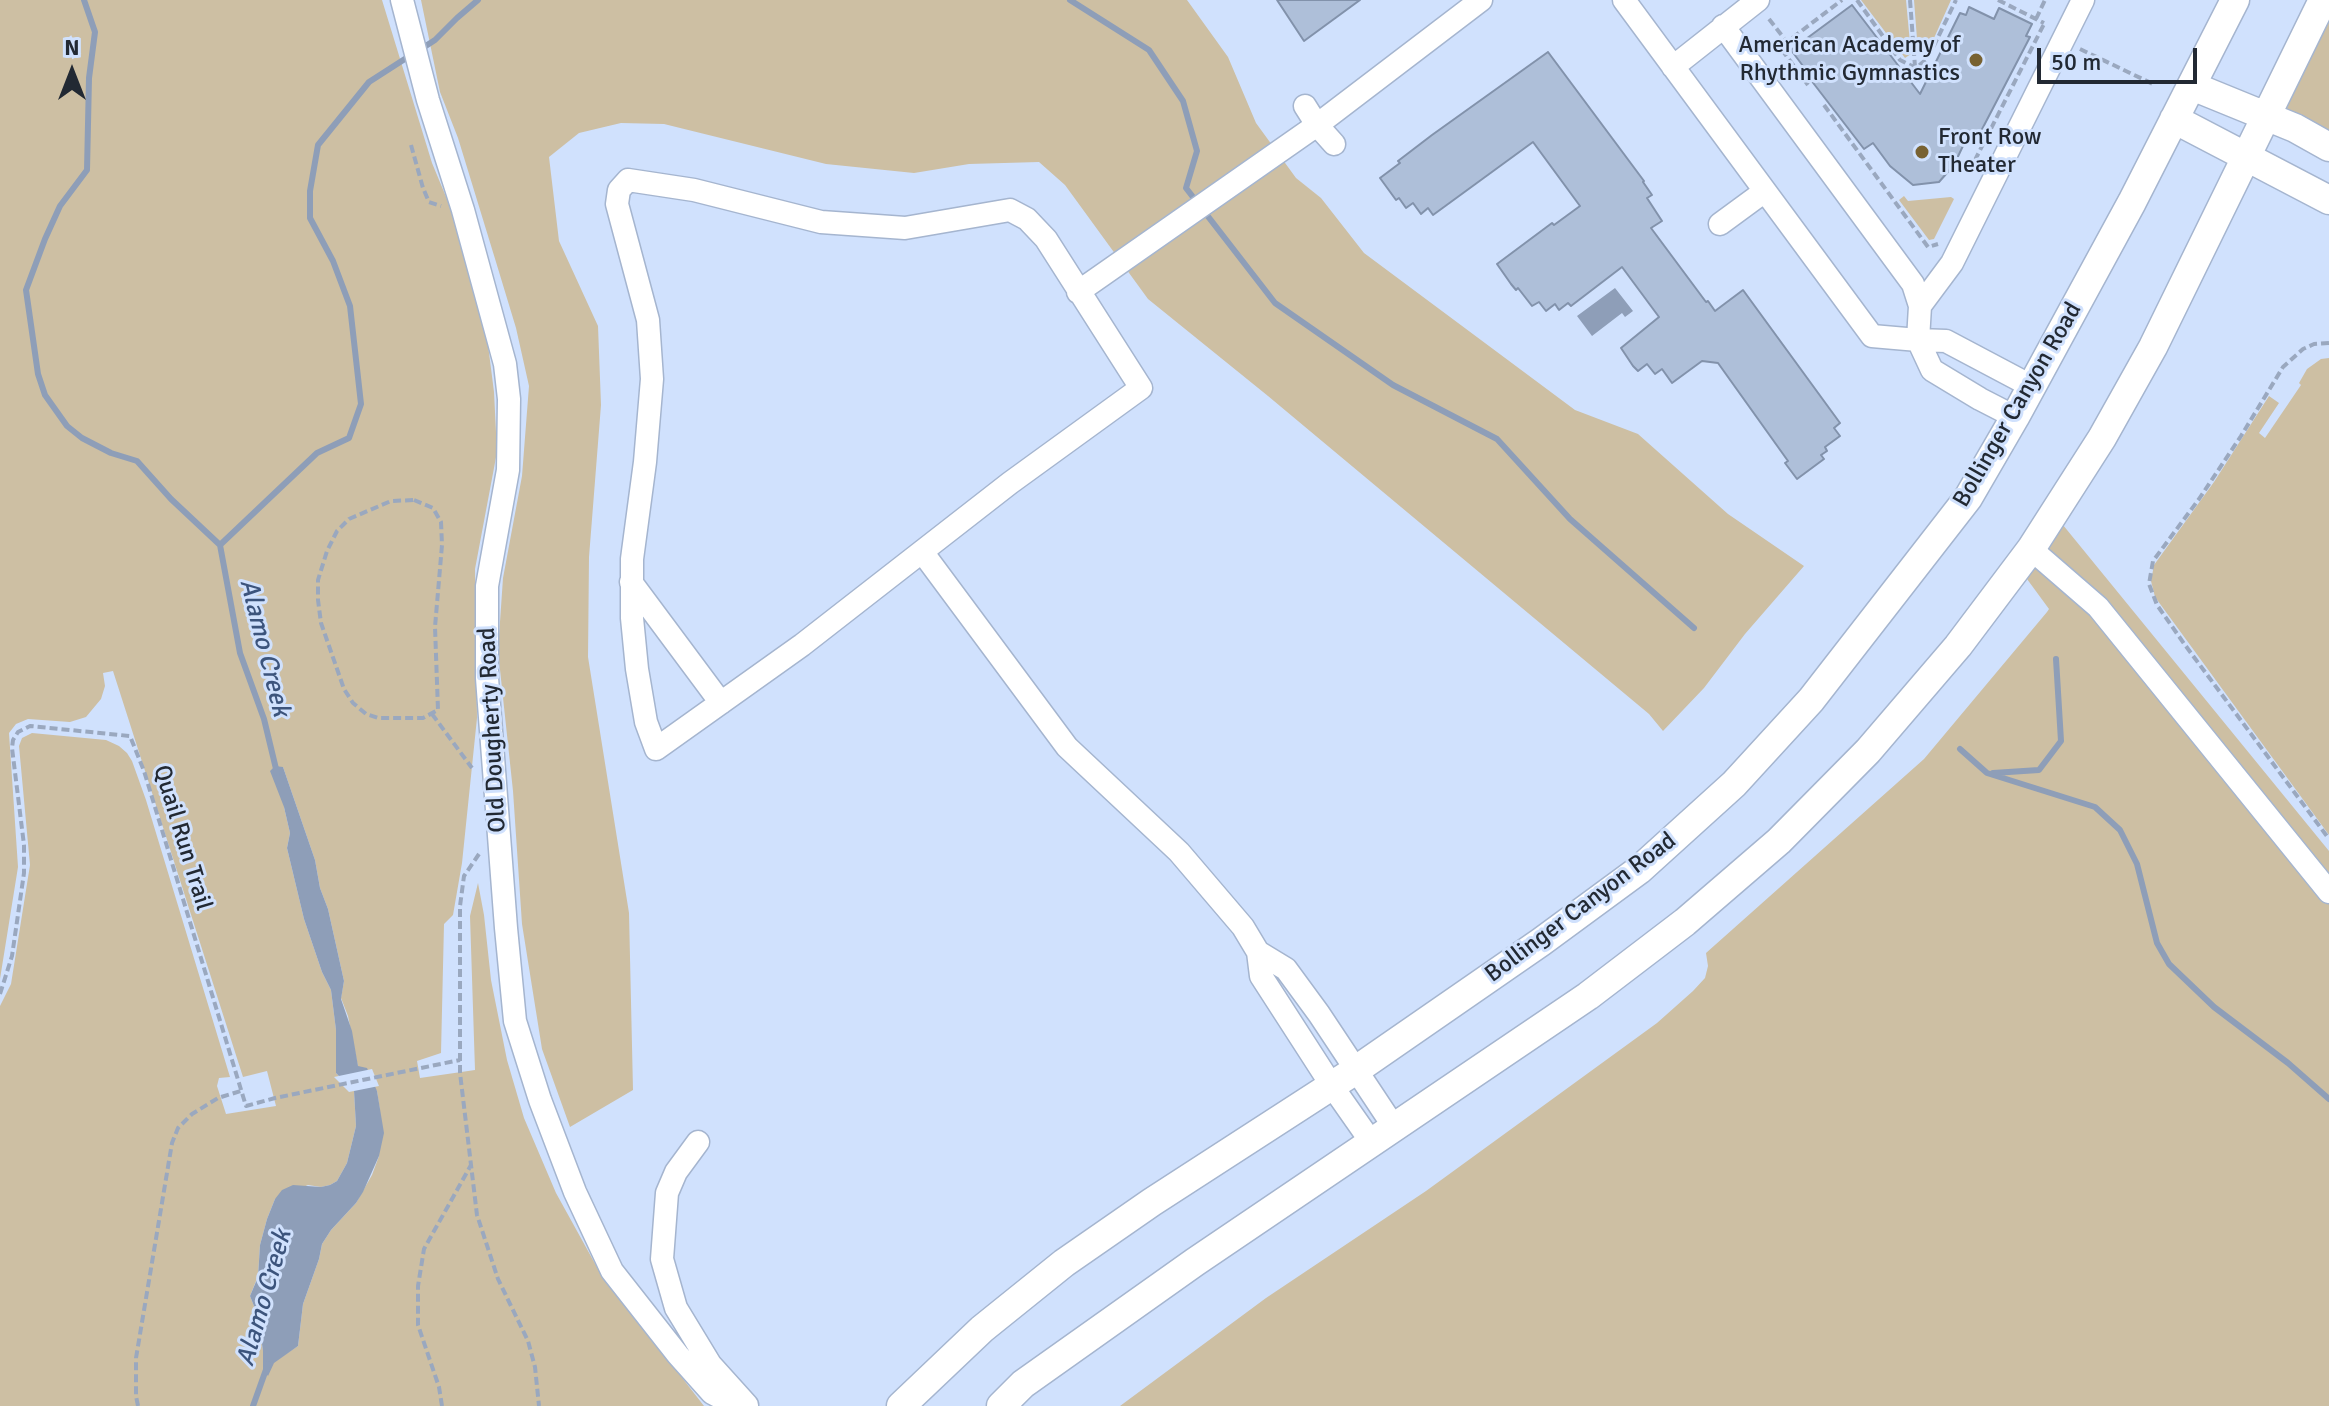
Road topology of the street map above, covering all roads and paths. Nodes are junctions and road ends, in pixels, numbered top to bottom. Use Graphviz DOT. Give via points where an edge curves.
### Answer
graph roads {
  1 [pos="402,0"];
  2 [pos="1481,0"];
  3 [pos="1624,0"];
  4 [pos="1842,0"];
  5 [pos="1857,0"];
  6 [pos="1910,0"];
  7 [pos="1956,0"];
  8 [pos="1998,0"];
  9 [pos="2045,0"];
  10 [pos="2083,0"];
  11 [pos="2235,0"];
  12 [pos="2323,0"];
  13 [pos="1757,1"];
  14 [pos="2036,19"];
  15 [pos="2044,24"];
  16 [pos="1723,26"];
  17 [pos="2052,29"];
  18 [pos="1787,42"];
  19 [pos="2075,46"];
  20 [pos="1673,67"];
  21 [pos="1916,68"];
  22 [pos="1916,80"];
  23 [pos="2153,84"];
  24 [pos="1808,85"];
  25 [pos="2192,86"];
  26 [pos="1824,105"];
  27 [pos="1311,115"];
  28 [pos="2265,115"];
  29 [pos="2174,119"];
  30 [pos="1334,144"];
  31 [pos="411,145"];
  32 [pos="2329,147"];
  33 [pos="2246,157"];
  34 [pos="1972,178"];
  35 [pos="1765,191"];
  36 [pos="2329,200"];
  37 [pos="463,210"];
  38 [pos="1720,224"];
  39 [pos="1944,237"];
  40 [pos="1078,292"];
  41 [pos="1920,306"];
  42 [pos="1918,340"];
  43 [pos="2329,343"];
  44 [pos="2031,386"];
  45 [pos="2015,417"];
  46 [pos="2031,549"];
  47 [pos="923,553"];
  48 [pos="631,582"];
  49 [pos="721,703"];
  50 [pos="431,713"];
  51 [pos="496,799"];
  52 [pos="2329,839"];
  53 [pos="499,842"];
  54 [pos="2329,892"];
  55 [pos="1258,952"];
  56 [pos="0,994"];
  57 [pos="460,1060"];
  58 [pos="1356,1070"];
  59 [pos="1332,1086"];
  60 [pos="241,1091"];
  61 [pos="1383,1135"];
  62 [pos="698,1142"];
  63 [pos="471,1165"];
  64 [pos="138,1406"];
  65 [pos="442,1406"];
  66 [pos="539,1406"];
  67 [pos="737,1406"];
  68 [pos="748,1406"];
  69 [pos="901,1406"];
  70 [pos="1001,1406"];
  1 -- 37 [label="street, Old Dougherty Road"];
  2 -- 27 [label="street"];
  3 -- 20 [label="street"];
  4 -- 18 [label="path"];
  5 -- 21 [label="path" via="1900,60"];
  6 -- 21 [label="path"];
  7 -- 21 [label="path" via="1928,58"];
  8 -- 14 [label="path"];
  9 -- 14 [label="path"];
  10 -- 41 [label="street" via="1952,263"];
  11 -- 25 [label="main road, Bollinger Canyon Road"];
  12 -- 28 [label="main road"];
  13 -- 16 [label="street"];
  13 -- 18 [label="path"];
  14 -- 15 [label="path"];
  15 -- 17 [label="path"];
  15 -- 34 [label="path" via="1972,166"];
  16 -- 20 [label="street"];
  16 -- 41 [label="street" via="1913,284"];
  18 -- 24 [label="path" via="1782,50"];
  19 -- 23 [label="path"];
  20 -- 35 [label="street"];
  21 -- 22 [label="path"];
  25 -- 28 [label="main road"];
  25 -- 29 [label="main road, Bollinger Canyon Road"];
  26 -- 39 [label="path" via="1928,247"];
  27 -- 30 [label="street"];
  27 -- 40 [label="street" via="1279,150"];
  28 -- 32 [label="main road"];
  28 -- 33 [label="main road"];
  29 -- 33 [label="main road"];
  29 -- 44 [label="main road, Bollinger Canyon Road"];
  31 -- 37 [label="path" via="429,202"];
  33 -- 36 [label="main road"];
  33 -- 46 [label="main road" via="2153,347"];
  35 -- 38 [label="street"];
  35 -- 42 [label="street" via="1872,336"];
  37 -- 51 [label="street, Old Dougherty Road" via="505,364 509,399 508,470 487,586"];
  40 -- 47 [label="street" via="1141,388"];
  40 -- 48 [label="street" via="1046,239 1010,210 905,228 821,222 694,190 628,180 619,190 617,204 648,320 652,379"];
  41 -- 42 [label="street"];
  42 -- 44 [label="street" via="1946,341"];
  42 -- 45 [label="street" via="1932,370"];
  43 -- 52 [label="path" via="2303,349 2283,367 2153,561 2149,584 2171,625"];
  44 -- 45 [label="main road, Bollinger Canyon Road"];
  45 -- 58 [label="main road, Bollinger Canyon Road" via="1968,498 1811,700 1734,784 1639,870"];
  46 -- 54 [label="street" via="2098,607"];
  46 -- 61 [label="main road" via="1878,740 1779,841 1588,996"];
  47 -- 49 [label="street"];
  47 -- 55 [label="street" via="1067,747 1179,852"];
  48 -- 49 [label="street"];
  48 -- 49 [label="street" via="637,669 656,749"];
  50 -- 50 [label="path" via="438,710 435,627 441,522 433,508 414,500 391,501 349,519 337,531 318,580 321,623 344,689 366,714 423,718"];
  50 -- 51 [label="path"];
  51 -- 53 [label="street, Old Dougherty Road"];
  53 -- 57 [label="path" via="475,858 464,876"];
  53 -- 67 [label="street, Old Dougherty Road" via="515,1021 575,1192 612,1271 712,1393"];
  55 -- 58 [label="street" via="1286,969"];
  55 -- 59 [label="street" via="1261,976"];
  56 -- 60 [label="path, Quail Run Trail" via="12,956 24,873 13,740 30,726 130,736"];
  57 -- 60 [label="path" via="246,1106"];
  57 -- 63 [label="path"];
  58 -- 59 [label="main road, Bollinger Canyon Road"];
  58 -- 61 [label="street"];
  59 -- 61 [label="street"];
  59 -- 69 [label="main road, Bollinger Canyon Road" via="1064,1263 982,1329"];
  60 -- 64 [label="path" via="192,1114 172,1143 136,1358"];
  61 -- 70 [label="main road" via="1023,1384"];
  62 -- 68 [label="street" via="667,1193 662,1259 676,1308 710,1364"];
  63 -- 65 [label="path" via="424,1249 418,1286 418,1325"];
  63 -- 66 [label="path" via="477,1215 498,1279 528,1341"];
}
